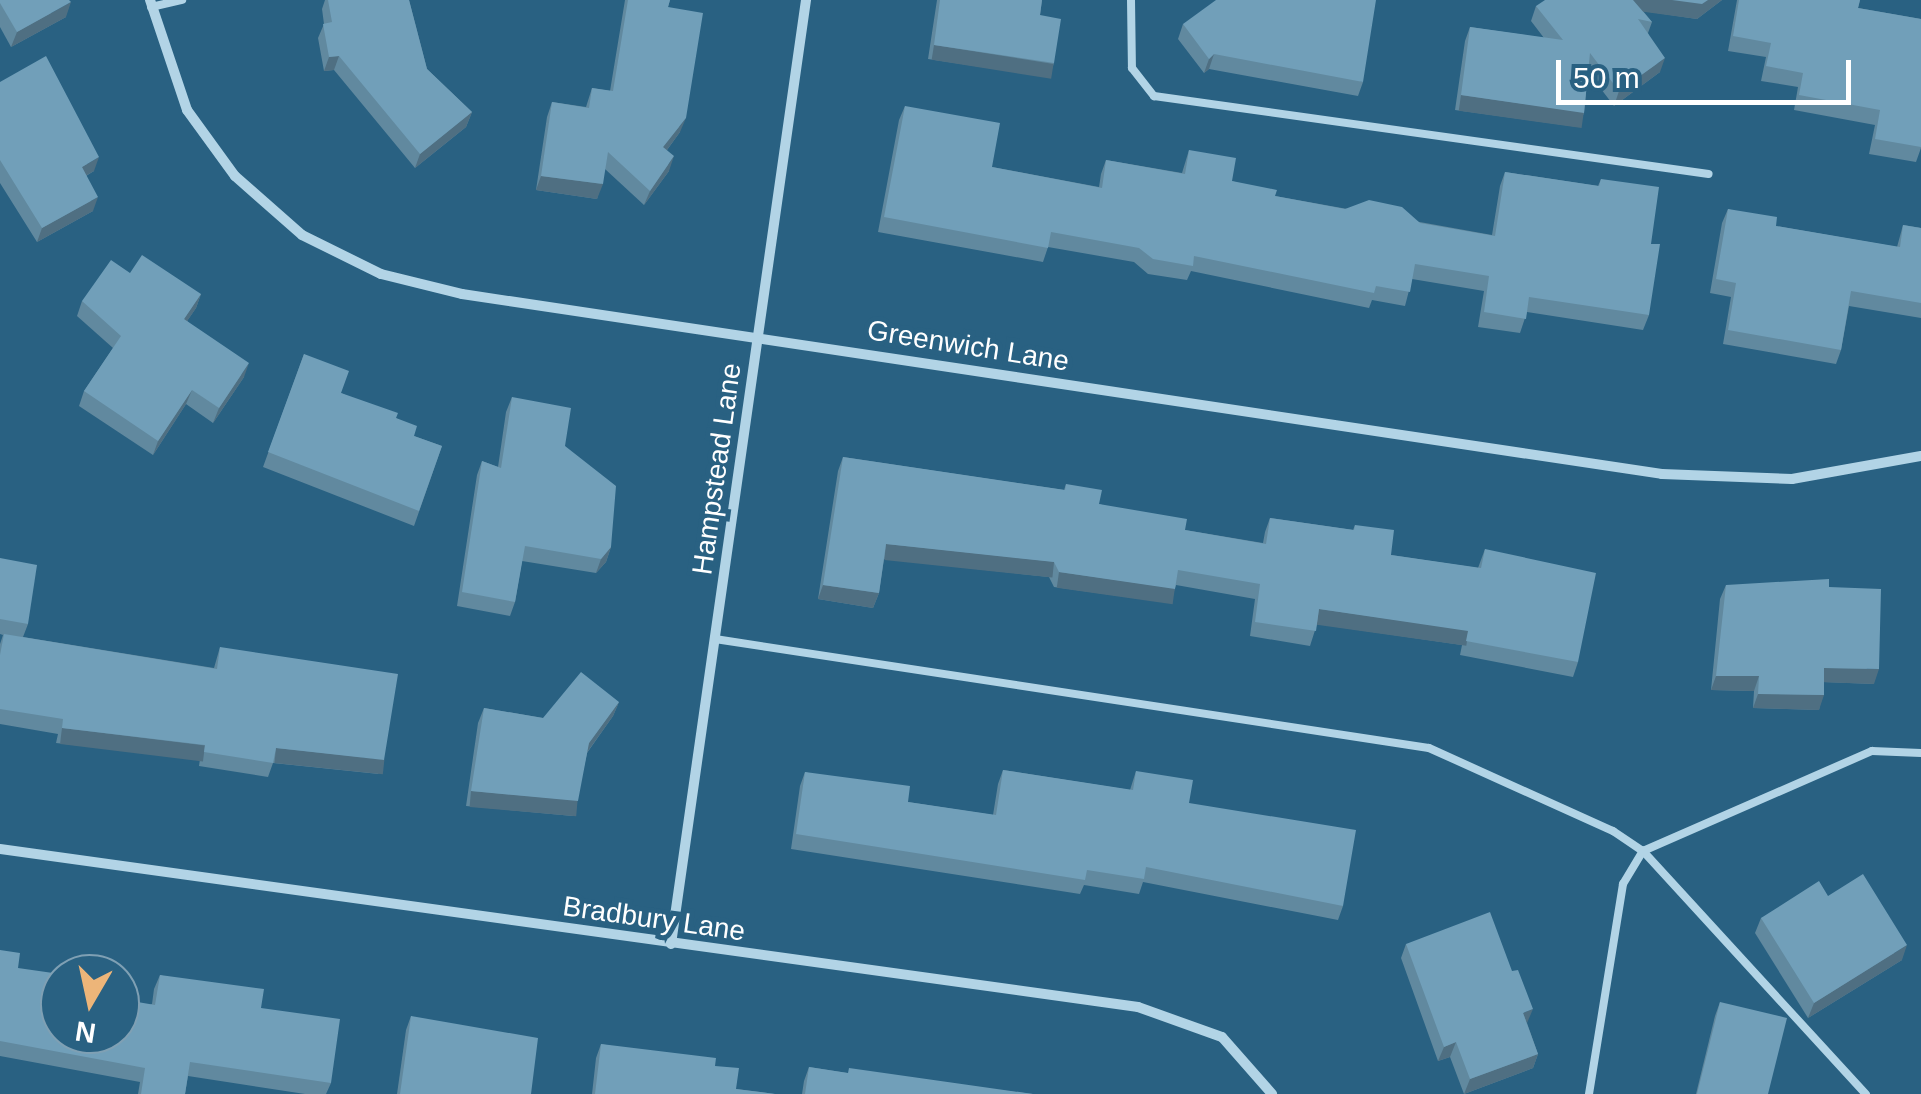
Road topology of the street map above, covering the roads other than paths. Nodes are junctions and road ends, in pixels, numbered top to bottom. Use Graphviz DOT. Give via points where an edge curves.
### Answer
graph roads {
  1 [pos="182,0"];
  2 [pos="806,0"];
  3 [pos="1131,0"];
  4 [pos="150,3"];
  5 [pos="1709,174"];
  6 [pos="759,337"];
  7 [pos="1921,456"];
  8 [pos="715,639"];
  9 [pos="1921,753"];
  10 [pos="0,849"];
  11 [pos="1642,851"];
  12 [pos="671,944"];
  13 [pos="1272,1094"];
  14 [pos="1590,1094"];
  15 [pos="1866,1094"];
  1 -- 4 [label="lane"];
  2 -- 6 [label="street, Hampstead Lane"];
  3 -- 5 [label="lane" via="1132,68 1154,96"];
  4 -- 6 [label="street, Greenwich Lane" via="187,110 234,176 302,235 380,274 462,294"];
  6 -- 7 [label="street, Greenwich Lane" via="1662,474 1792,478"];
  6 -- 8 [label="street, Hampstead Lane"];
  8 -- 11 [label="lane" via="1429,748 1613,831"];
  8 -- 12 [label="street, Hampstead Lane"];
  9 -- 11 [label="lane" via="1872,751"];
  10 -- 12 [label="street, Bradbury Lane"];
  11 -- 14 [label="lane" via="1623,884"];
  11 -- 15 [label="lane"];
  12 -- 13 [label="street, Bradbury Lane" via="1182,1018 1222,1037"];
}
